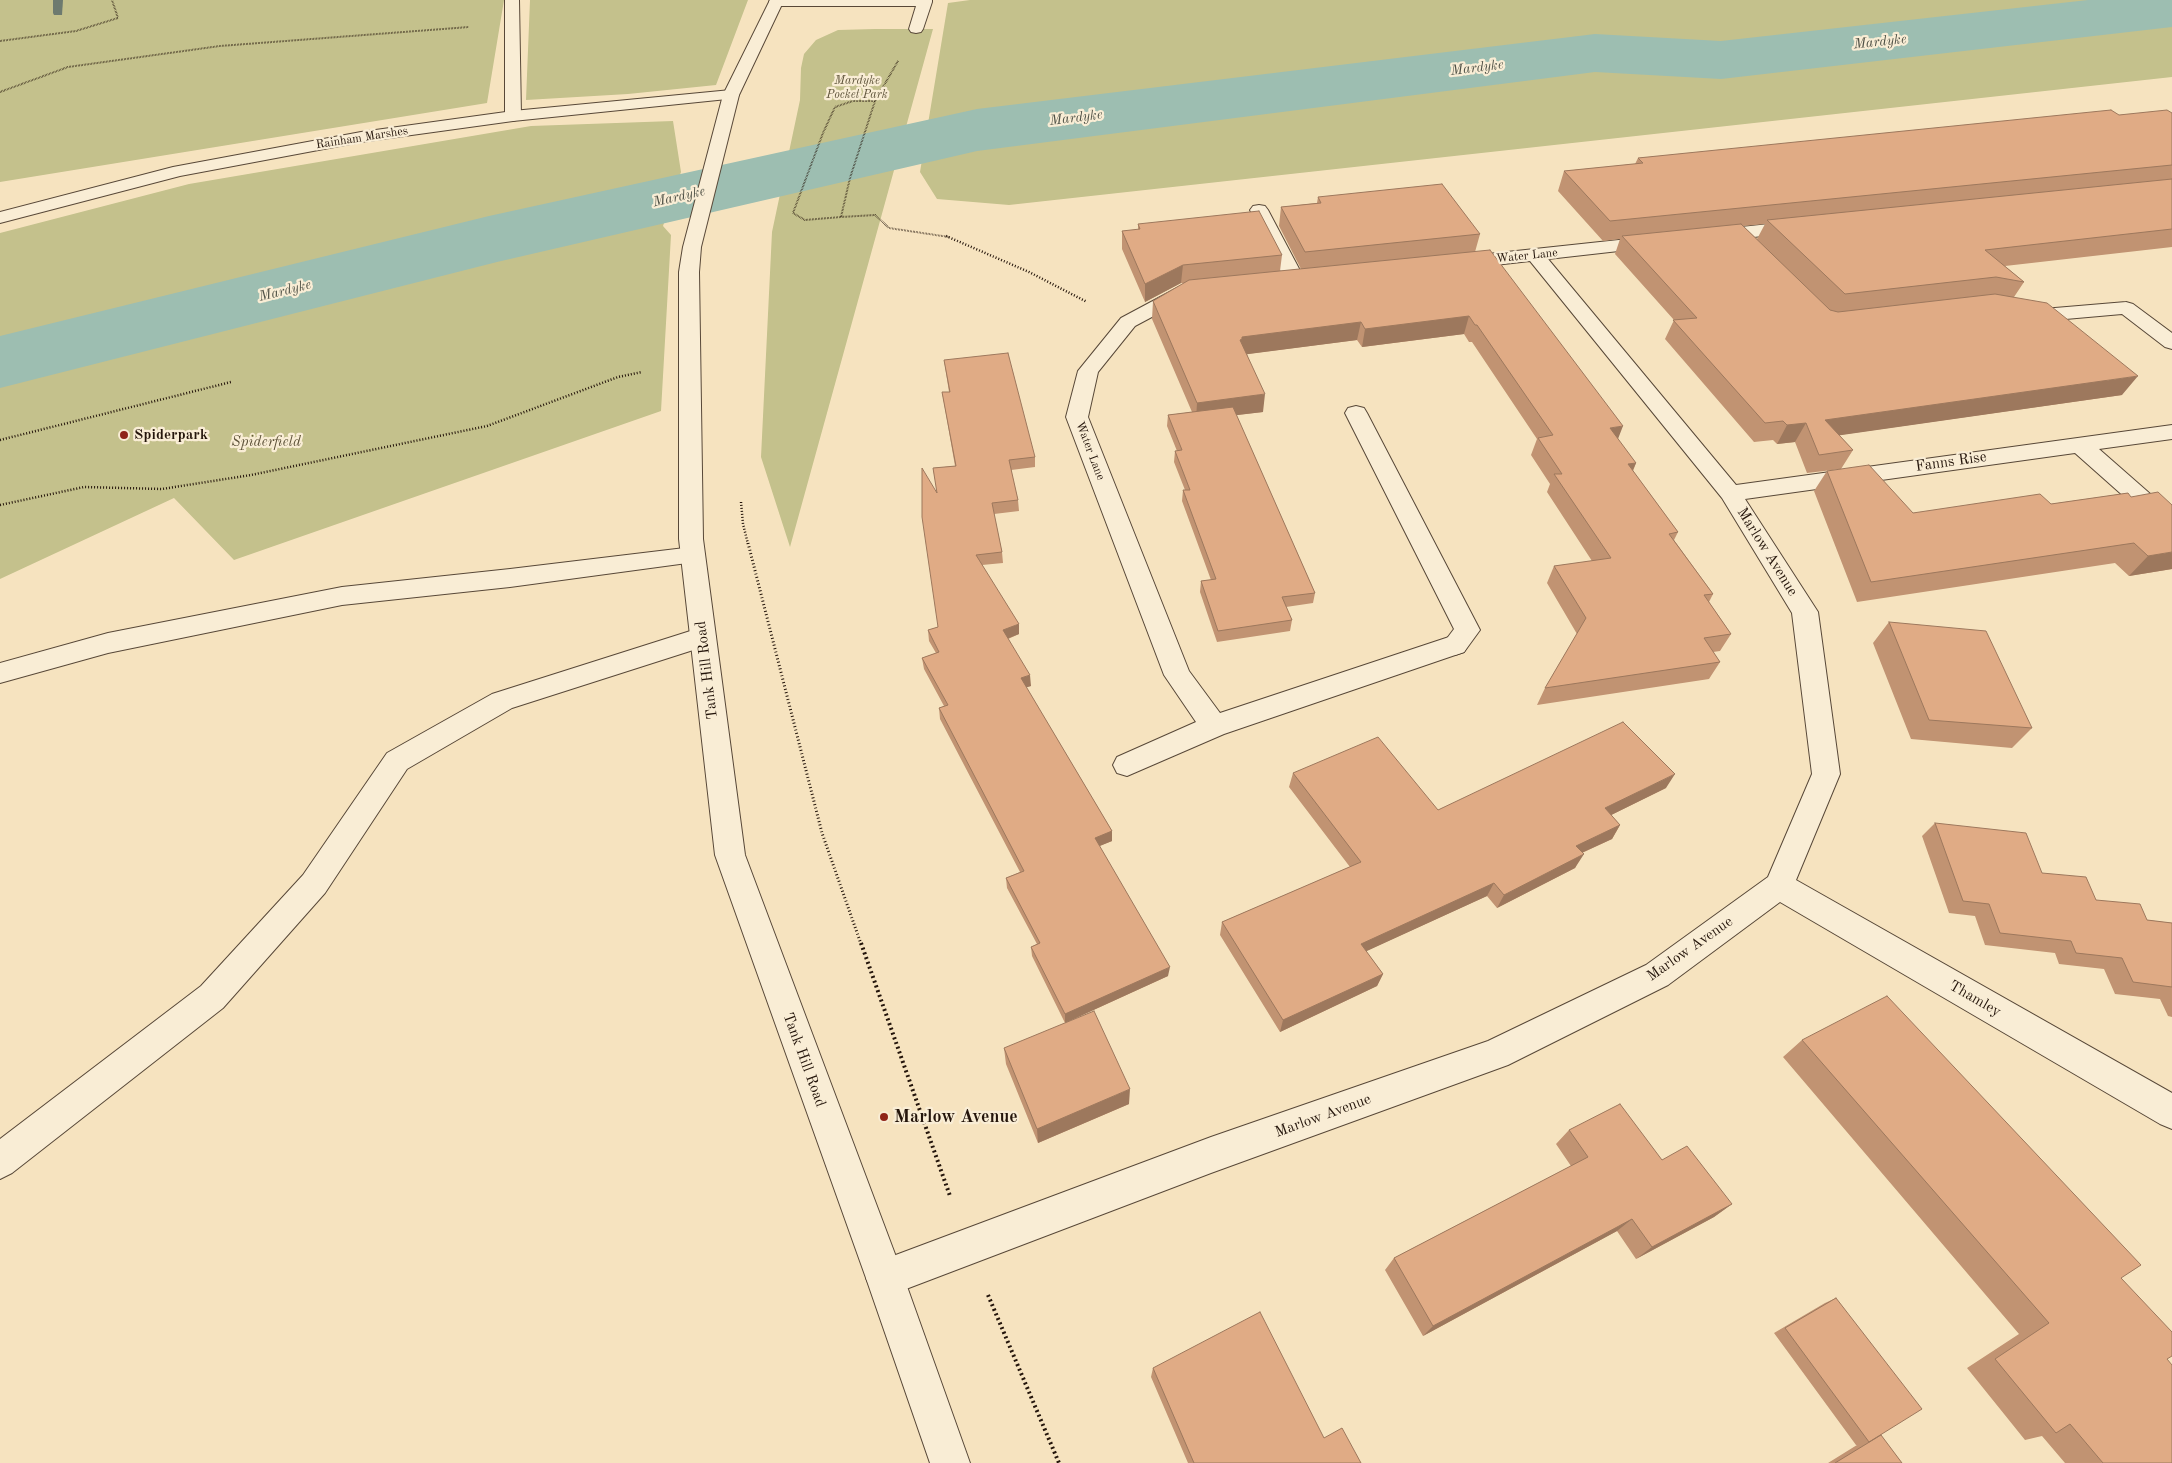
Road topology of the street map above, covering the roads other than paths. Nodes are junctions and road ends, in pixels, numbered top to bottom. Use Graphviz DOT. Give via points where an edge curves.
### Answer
graph roads {
  1 [pos="512,0"];
  2 [pos="777,1"];
  3 [pos="925,1"];
  4 [pos="916,29"];
  5 [pos="731,94"];
  6 [pos="514,116"];
  7 [pos="1258,210"];
  8 [pos="0,218"];
  9 [pos="1817,225"];
  10 [pos="1535,255"];
  11 [pos="1439,265"];
  12 [pos="1295,280"];
  13 [pos="1201,289"];
  14 [pos="2008,310"];
  15 [pos="2172,343"];
  16 [pos="1356,413"];
  17 [pos="2172,432"];
  18 [pos="2080,444"];
  19 [pos="1730,493"];
  20 [pos="2172,526"];
  21 [pos="693,555"];
  22 [pos="703,637"];
  23 [pos="0,673"];
  24 [pos="1214,726"];
  25 [pos="1127,765"];
  26 [pos="1779,886"];
  27 [pos="2172,1112"];
  28 [pos="0,1160"];
  29 [pos="885,1278"];
  30 [pos="950,1463"];
  1 -- 6 [label="street"];
  2 -- 3 [label="street, Tank Hill Road"];
  2 -- 5 [label="street, Tank Hill Road"];
  3 -- 4 [label="street, Tank Hill Road"];
  5 -- 6 [label="street, Rainham Marshes"];
  5 -- 21 [label="street, Tank Hill Road" via="692,248 689,272"];
  6 -- 8 [label="street, Rainham Marshes" via="361,137 178,171"];
  7 -- 12 [label="street"];
  9 -- 10 [label="street, Water Lane" via="1745,240 1680,240"];
  10 -- 11 [label="street, Water Lane"];
  10 -- 19 [label="street, Marlow Avenue"];
  13 -- 24 [label="street, Water Lane" via="1182,291 1128,322 1088,371 1077,417 1177,675"];
  14 -- 15 [label="street" via="2043,315 2126,308"];
  16 -- 24 [label="street" via="1467,630 1456,645"];
  17 -- 18 [label="street, Fanns Rise"];
  18 -- 19 [label="street, Fanns Rise"];
  18 -- 20 [label="street"];
  19 -- 26 [label="street, Marlow Avenue" via="1805,612 1826,774"];
  21 -- 22 [label="street, Tank Hill Road"];
  21 -- 23 [label="street" via="342,596 108,643"];
  22 -- 28 [label="street" via="502,701 397,761 314,884 212,997"];
  22 -- 29 [label="street, Tank Hill Road" via="730,855"];
  24 -- 25 [label="street"];
  26 -- 27 [label="street, Thamley"];
  26 -- 29 [label="street, Marlow Avenue" via="1657,975 1496,1054"];
  29 -- 30 [label="street, Tank Hill Road"];
}
